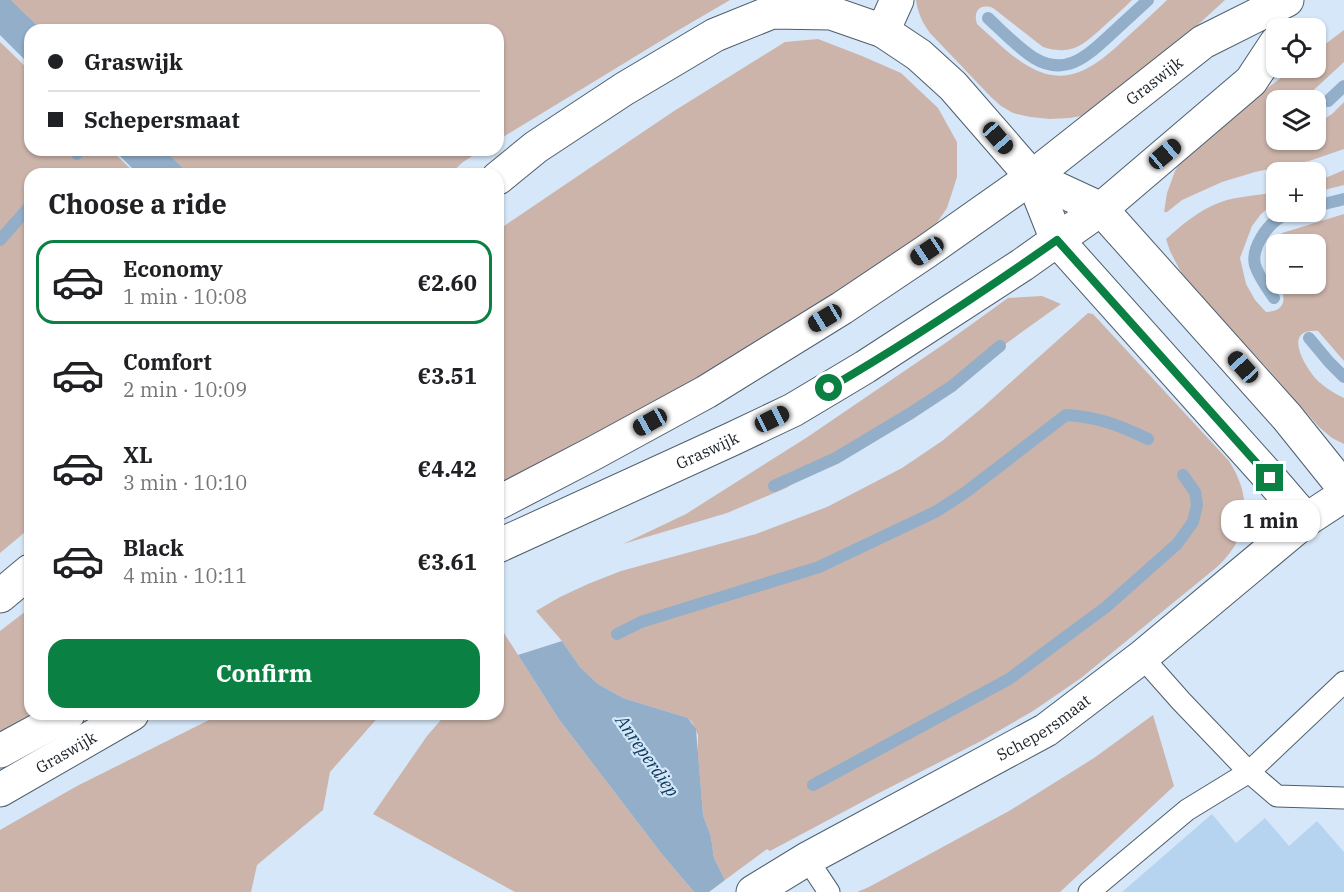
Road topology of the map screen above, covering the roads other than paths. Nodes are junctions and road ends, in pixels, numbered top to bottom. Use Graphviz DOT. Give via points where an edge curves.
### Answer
graph roads {
  1 [pos="897,0"];
  2 [pos="1287,0"];
  3 [pos="1305,0"];
  4 [pos="1293,18"];
  5 [pos="883,32"];
  6 [pos="1266,58"];
  7 [pos="504,173"];
  8 [pos="1032,177"];
  9 [pos="1101,209"];
  10 [pos="1057,240"];
  11 [pos="1344,488"];
  12 [pos="1344,495"];
  13 [pos="504,500"];
  14 [pos="1306,520"];
  15 [pos="504,543"];
  16 [pos="24,576"];
  17 [pos="0,596"];
  18 [pos="1142,657"];
  19 [pos="1344,682"];
  20 [pos="57,720"];
  21 [pos="122,720"];
  22 [pos="0,751"];
  23 [pos="1249,772"];
  24 [pos="0,790"];
  25 [pos="1344,798"];
  26 [pos="807,859"];
  27 [pos="757,889"];
  28 [pos="829,892"];
  29 [pos="1089,892"];
  1 -- 5 [label="street"];
  2 -- 8 [label="street, Graswijk" via="1203,42"];
  3 -- 4 [label="street"];
  5 -- 7 [label="street" via="831,13 772,12 715,35 624,89 536,147"];
  5 -- 8 [label="street" via="919,55 953,86"];
  6 -- 9 [label="street, Graswijk" via="1251,81"];
  8 -- 9 [label="street"];
  8 -- 10 [label="street"];
  8 -- 13 [label="street, Graswijk" via="842,308 706,392"];
  9 -- 10 [label="street, Graswijk"];
  9 -- 11 [label="street" via="1287,417"];
  10 -- 14 [label="street"];
  10 -- 15 [label="street, Graswijk" via="793,410"];
  12 -- 14 [label="street, Schepersmaat"];
  14 -- 18 [label="street, Schepersmaat"];
  16 -- 17 [label="street"];
  18 -- 23 [label="lane"];
  18 -- 26 [label="street, Schepersmaat" via="1046,730"];
  19 -- 23 [label="lane"];
  20 -- 22 [label="street, Graswijk"];
  21 -- 24 [label="street, Graswijk"];
  23 -- 25 [label="lane" via="1277,796"];
  23 -- 29 [label="lane" via="1187,810"];
  26 -- 27 [label="street, Schepersmaat"];
  26 -- 28 [label="lane"];
}
